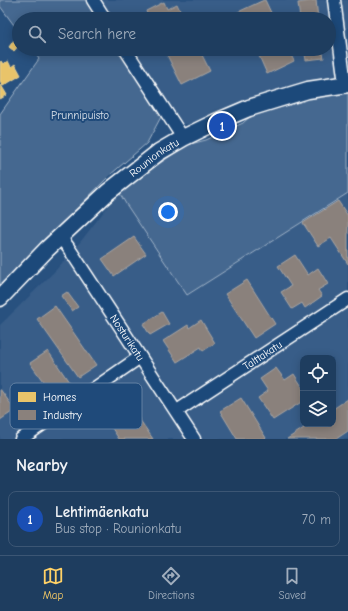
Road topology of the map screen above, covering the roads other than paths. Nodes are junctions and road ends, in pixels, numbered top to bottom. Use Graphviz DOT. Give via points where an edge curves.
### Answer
graph roads {
  1 [pos="93,0"];
  2 [pos="334,0"];
  3 [pos="101,12"];
  4 [pos="336,12"];
  5 [pos="336,13"];
  6 [pos="130,56"];
  7 [pos="347,84"];
  8 [pos="183,138"];
  9 [pos="60,237"];
  10 [pos="0,298"];
  11 [pos="348,300"];
  12 [pos="140,357"];
  13 [pos="102,383"];
  14 [pos="177,411"];
  15 [pos="36,429"];
  16 [pos="21,439"];
  17 [pos="194,439"];
  1 -- 3 [label="street"];
  2 -- 4 [label="street"];
  5 -- 7 [label="street"];
  6 -- 8 [label="street"];
  7 -- 8 [label="main road, Rounionkatu" via="308,90 262,104"];
  8 -- 9 [label="main road, Rounionkatu" via="159,152 108,192"];
  9 -- 10 [label="main road, Rounionkatu"];
  9 -- 12 [label="street, Nosturikatu"];
  11 -- 14 [label="street, Talttakatu"];
  12 -- 13 [label="street"];
  12 -- 14 [label="street, Nosturikatu"];
  14 -- 17 [label="street, Nosturikatu"];
  15 -- 16 [label="street"];
}
